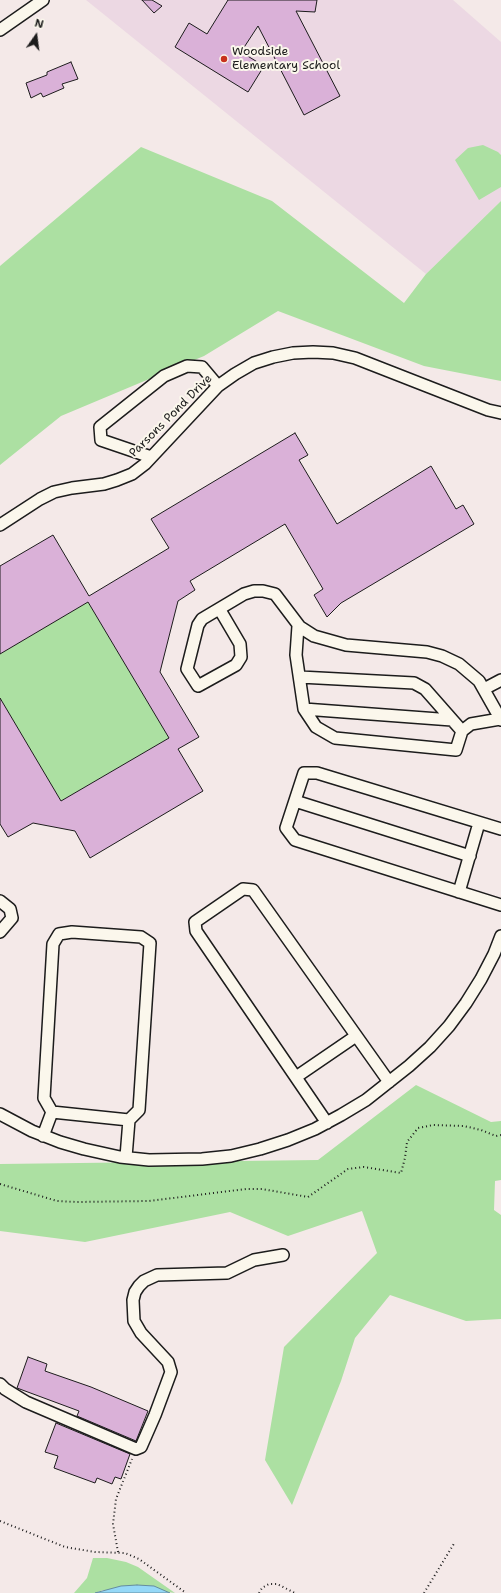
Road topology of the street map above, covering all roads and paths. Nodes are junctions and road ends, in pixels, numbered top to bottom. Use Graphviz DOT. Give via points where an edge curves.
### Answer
graph roads {
  1 [pos="43,0"];
  2 [pos="1,28"];
  3 [pos="218,386"];
  4 [pos="501,413"];
  5 [pos="151,457"];
  6 [pos="0,525"];
  7 [pos="220,610"];
  8 [pos="298,626"];
  9 [pos="300,677"];
  10 [pos="501,680"];
  11 [pos="484,689"];
  12 [pos="304,709"];
  13 [pos="452,720"];
  14 [pos="501,720"];
  15 [pos="462,731"];
  16 [pos="295,801"];
  17 [pos="479,823"];
  18 [pos="501,830"];
  19 [pos="470,856"];
  20 [pos="459,892"];
  21 [pos="0,901"];
  22 [pos="501,905"];
  23 [pos="0,932"];
  24 [pos="501,936"];
  25 [pos="356,1036"];
  26 [pos="296,1077"];
  27 [pos="389,1082"];
  28 [pos="52,1112"];
  29 [pos="0,1114"];
  30 [pos="129,1120"];
  31 [pos="327,1123"];
  32 [pos="501,1135"];
  33 [pos="43,1136"];
  34 [pos="126,1157"];
  35 [pos="0,1184"];
  36 [pos="283,1255"];
  37 [pos="0,1384"];
  38 [pos="136,1449"];
  39 [pos="0,1521"];
  40 [pos="455,1542"];
  41 [pos="118,1552"];
  42 [pos="186,1593"];
  43 [pos="259,1593"];
  44 [pos="295,1593"];
  45 [pos="424,1593"];
  1 -- 2 [label="street"];
  3 -- 4 [label="street, Parsons Pond Drive" via="254,363 273,357 293,353 333,353 355,358"];
  3 -- 5 [label="street, Parsons Pond Drive"];
  3 -- 5 [label="street" via="202,367 187,366 164,376 100,427 101,440"];
  5 -- 6 [label="street, Parsons Pond Drive" via="132,474 118,480 54,492"];
  7 -- 7 [label="street" via="240,644 241,657 236,665 198,686 187,669 198,625 202,619"];
  7 -- 8 [label="street" via="244,594 263,591 275,594"];
  8 -- 9 [label="street" via="296,655"];
  8 -- 11 [label="street" via="314,636 346,645 427,652 442,656 470,672"];
  9 -- 12 [label="street"];
  9 -- 13 [label="street" via="414,683 425,689"];
  10 -- 11 [label="street"];
  11 -- 14 [label="street"];
  12 -- 13 [label="street"];
  12 -- 15 [label="street" via="316,727 334,738 456,750"];
  13 -- 15 [label="street"];
  14 -- 15 [label="street" via="471,724"];
  16 -- 17 [label="street" via="304,773 317,773"];
  16 -- 19 [label="street"];
  16 -- 20 [label="street" via="286,828 295,840"];
  17 -- 18 [label="street"];
  17 -- 19 [label="street"];
  19 -- 20 [label="street"];
  20 -- 22 [label="street"];
  21 -- 23 [label="street" via="10,909 12,918"];
  24 -- 27 [label="street" via="481,979 449,1026 430,1047"];
  25 -- 26 [label="street"];
  25 -- 26 [label="street" via="253,890 243,889 195,922 196,931"];
  25 -- 27 [label="street"];
  26 -- 31 [label="street"];
  27 -- 31 [label="street" via="366,1100"];
  28 -- 30 [label="street"];
  28 -- 30 [label="street" via="44,1098 53,944 59,934 72,932 141,937 150,943 140,1102 139,1110"];
  28 -- 33 [label="street"];
  29 -- 33 [label="street"];
  30 -- 34 [label="street"];
  31 -- 34 [label="street" via="288,1140 231,1156 173,1161"];
  32 -- 35 [label="path" via="496,1136 464,1126 432,1125 418,1128 407,1142 401,1174 364,1167 348,1169 308,1197 262,1189 246,1189 149,1201 76,1202 57,1201"];
  33 -- 34 [label="street" via="84,1149"];
  36 -- 38 [label="street" via="254,1260 226,1273 157,1275 139,1286 135,1292 134,1321 141,1333 168,1362 171,1372 141,1448"];
  37 -- 38 [label="street" via="26,1402"];
  38 -- 41 [label="path" via="116,1500 113,1524"];
  39 -- 41 [label="path" via="65,1547 95,1552"];
  40 -- 45 [label="path"];
  41 -- 42 [label="path" via="139,1559"];
  43 -- 44 [label="path" via="269,1584 277,1584"];
}
